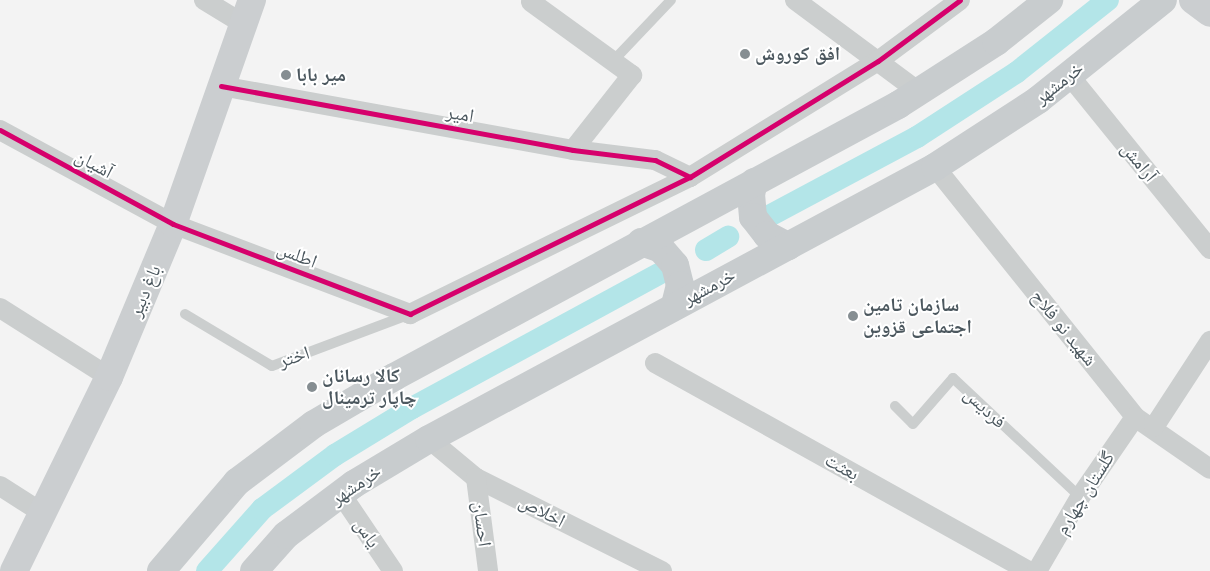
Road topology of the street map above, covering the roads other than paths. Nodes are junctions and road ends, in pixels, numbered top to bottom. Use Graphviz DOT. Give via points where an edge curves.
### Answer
graph roads {
  1 [pos="204,0"];
  2 [pos="671,0"];
  3 [pos="795,0"];
  4 [pos="960,0"];
  5 [pos="1049,0"];
  6 [pos="1163,0"];
  7 [pos="1192,0"];
  8 [pos="531,2"];
  9 [pos="248,13"];
  10 [pos="1210,13"];
  11 [pos="878,61"];
  12 [pos="613,62"];
  13 [pos="1069,75"];
  14 [pos="221,86"];
  15 [pos="919,92"];
  16 [pos="0,130"];
  17 [pos="573,150"];
  18 [pos="935,167"];
  19 [pos="690,177"];
  20 [pos="754,182"];
  21 [pos="173,224"];
  22 [pos="641,242"];
  23 [pos="788,246"];
  24 [pos="1210,249"];
  25 [pos="675,305"];
  26 [pos="0,308"];
  27 [pos="184,314"];
  28 [pos="410,314"];
  29 [pos="1210,341"];
  30 [pos="655,363"];
  31 [pos="109,377"];
  32 [pos="895,406"];
  33 [pos="1135,417"];
  34 [pos="1154,428"];
  35 [pos="429,439"];
  36 [pos="1210,469"];
  37 [pos="476,478"];
  38 [pos="0,486"];
  39 [pos="341,494"];
  40 [pos="1080,497"];
  41 [pos="44,514"];
  42 [pos="14,571"];
  43 [pos="161,571"];
  44 [pos="254,571"];
  45 [pos="392,571"];
  46 [pos="488,571"];
  47 [pos="662,571"];
  48 [pos="1028,571"];
  49 [pos="1037,571"];
  1 -- 9 [label="street"];
  2 -- 12 [label="lane"];
  3 -- 11 [label="street"];
  4 -- 11 [label="street"];
  5 -- 15 [label="main road" via="996,42"];
  6 -- 13 [label="main road, خرمشهر"];
  7 -- 10 [label="main road"];
  8 -- 12 [label="street"];
  9 -- 14 [label="main road, باغ دبیر"];
  11 -- 15 [label="street"];
  11 -- 19 [label="street"];
  12 -- 17 [label="street" via="632,75"];
  13 -- 18 [label="main road, خرمشهر" via="1038,100"];
  13 -- 24 [label="street, آرامش"];
  14 -- 17 [label="street, امیر"];
  14 -- 21 [label="main road, باغ دبیر"];
  15 -- 20 [label="main road"];
  16 -- 21 [label="street, آشیان"];
  17 -- 19 [label="street, امیر" via="655,160"];
  18 -- 23 [label="main road, خرمشهر"];
  18 -- 33 [label="street, شهید نو فلاح"];
  19 -- 28 [label="street"];
  20 -- 22 [label="main road"];
  20 -- 23 [label="main road" via="751,205 756,222 767,236"];
  21 -- 28 [label="street, اطلس"];
  21 -- 31 [label="main road, باغ دبیر"];
  22 -- 25 [label="main road" via="661,249 675,265 680,285"];
  22 -- 43 [label="main road" via="314,424 237,482"];
  23 -- 25 [label="main road, خرمشهر"];
  25 -- 35 [label="main road, خرمشهر"];
  26 -- 31 [label="street"];
  27 -- 28 [label="lane, اختر" via="272,366"];
  29 -- 34 [label="street"];
  30 -- 48 [label="street, بعثت"];
  31 -- 41 [label="main road, باغ دبیر"];
  32 -- 40 [label="lane, فردیس" via="913,424 954,378"];
  33 -- 34 [label="street, شهید نو فلاح"];
  33 -- 40 [label="street, گلستان چهارم"];
  34 -- 36 [label="street, شهید نو فلاح"];
  35 -- 37 [label="street, اخلاص"];
  35 -- 39 [label="main road, خرمشهر"];
  37 -- 46 [label="street, احسان"];
  37 -- 47 [label="street, اخلاص"];
  38 -- 41 [label="street"];
  39 -- 44 [label="main road, خرمشهر" via="286,535"];
  39 -- 45 [label="street, یاس"];
  40 -- 49 [label="street, گلستان چهارم"];
  41 -- 42 [label="main road, باغ دبیر"];
}
